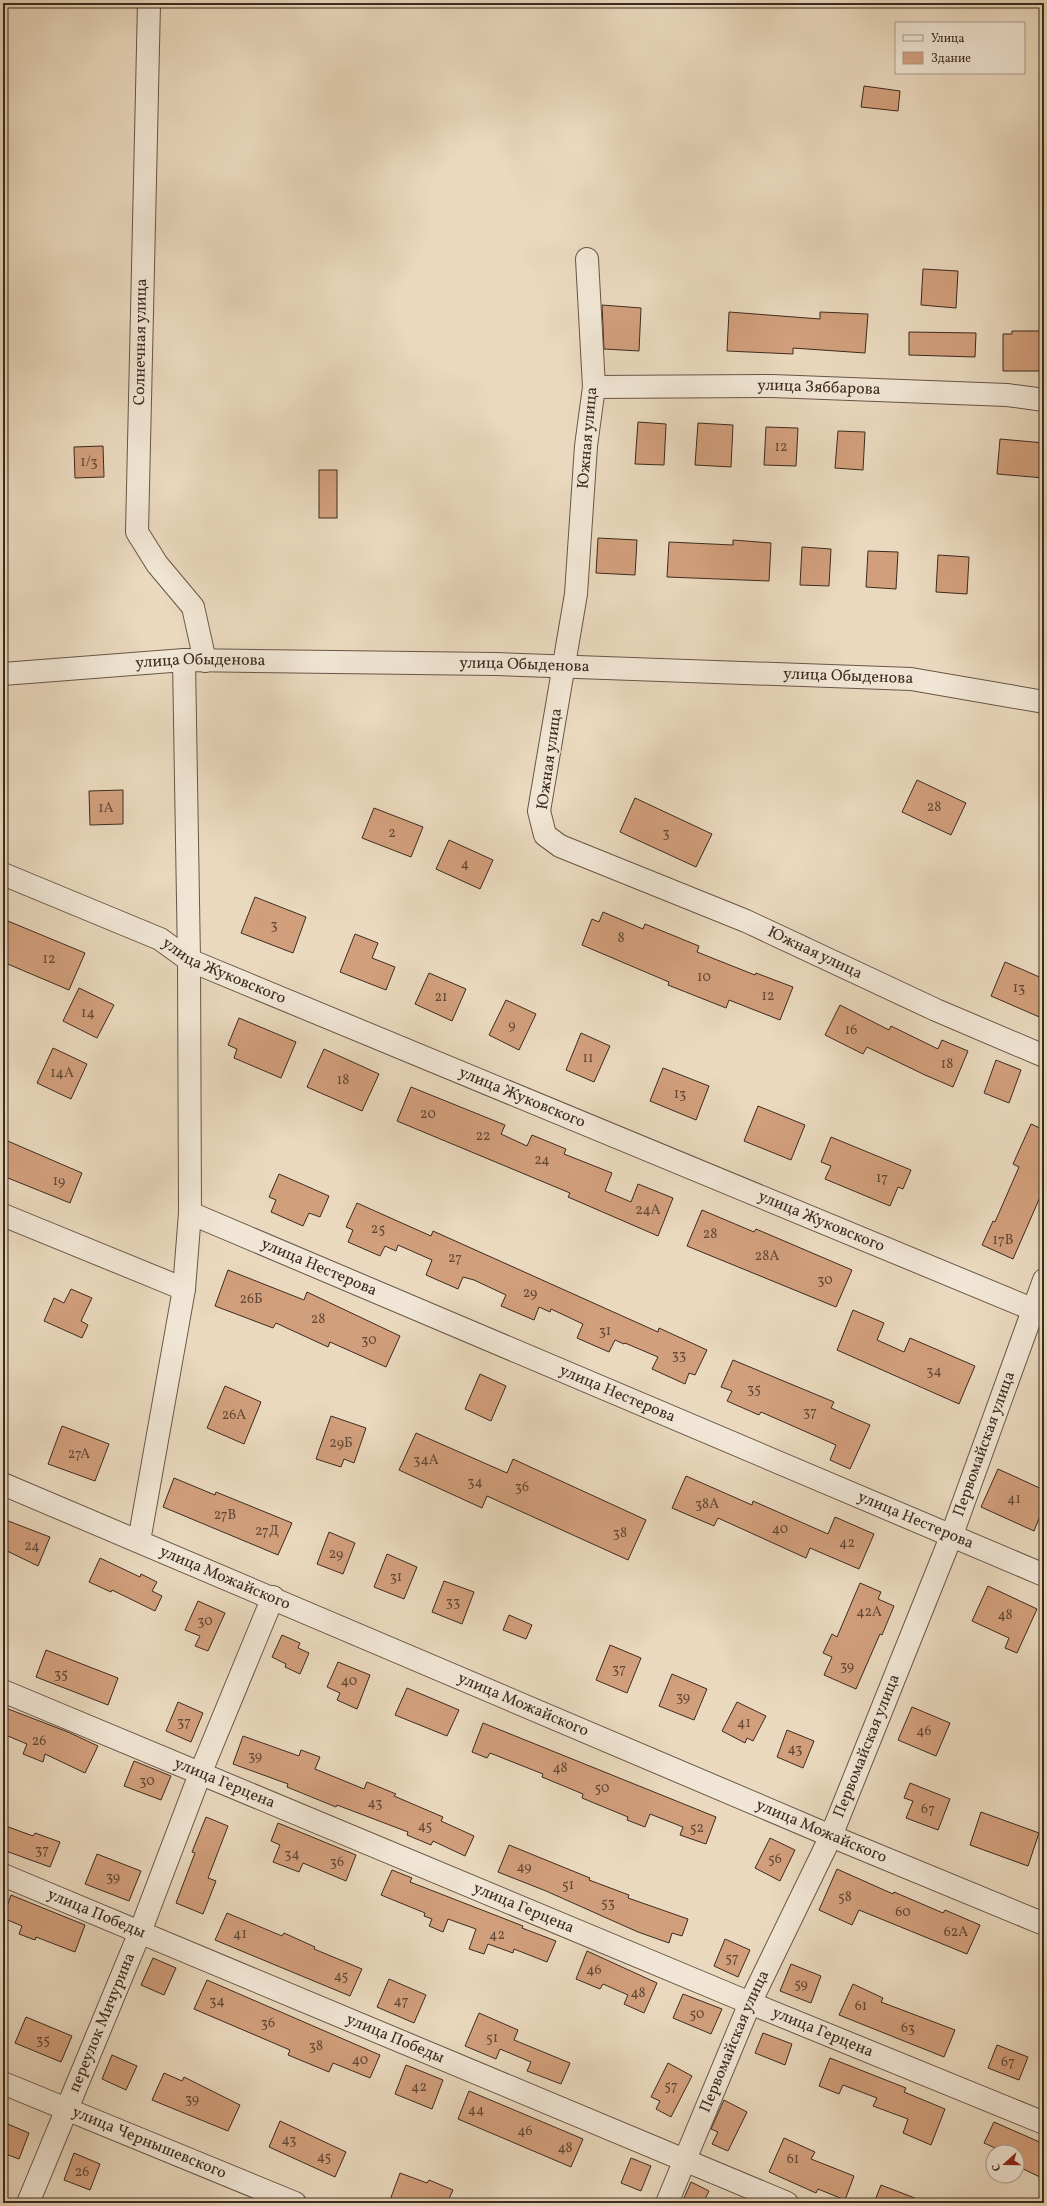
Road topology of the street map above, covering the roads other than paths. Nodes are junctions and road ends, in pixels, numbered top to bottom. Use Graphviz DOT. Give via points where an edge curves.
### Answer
graph roads {
  1 [pos="149,3"];
  2 [pos="587,259"];
  3 [pos="594,387"];
  4 [pos="1044,400"];
  5 [pos="184,660"];
  6 [pos="205,661"];
  7 [pos="564,666"];
  8 [pos="3,674"];
  9 [pos="1043,698"];
  10 [pos="3,874"];
  11 [pos="189,960"];
  12 [pos="1044,1056"];
  13 [pos="190,1214"];
  14 [pos="3,1215"];
  15 [pos="1044,1280"];
  16 [pos="184,1289"];
  17 [pos="1038,1311"];
  18 [pos="3,1484"];
  19 [pos="951,1537"];
  20 [pos="139,1542"];
  21 [pos="1044,1575"];
  22 [pos="273,1597"];
  23 [pos="3,1691"];
  24 [pos="200,1774"];
  25 [pos="832,1836"];
  26 [pos="3,1875"];
  27 [pos="1044,1924"];
  28 [pos="140,1932"];
  29 [pos="750,2003"];
  30 [pos="3,2083"];
  31 [pos="66,2109"];
  32 [pos="1044,2123"];
  33 [pos="685,2161"];
  34 [pos="28,2203"];
  35 [pos="295,2203"];
  36 [pos="667,2203"];
  37 [pos="787,2203"];
  1 -- 6 [label="street, Солнечная улица" via="137,532 157,564 193,607"];
  2 -- 3 [label="street, Южная улица"];
  3 -- 4 [label="street, улица Зяббарова" via="772,386 1007,395"];
  3 -- 7 [label="street, Южная улица" via="586,446 576,594"];
  5 -- 6 [label="street, улица Обыденова"];
  5 -- 8 [label="street, улица Обыденова"];
  5 -- 11 [label="street"];
  6 -- 7 [label="street, улица Обыденова"];
  7 -- 9 [label="street, улица Обыденова" via="911,679"];
  7 -- 12 [label="street, Южная улица" via="539,811 545,835 560,846 746,921 936,1010"];
  10 -- 11 [label="street, улица Жуковского" via="160,940"];
  11 -- 13 [label="street"];
  11 -- 17 [label="street, улица Жуковского"];
  13 -- 16 [label="street"];
  13 -- 19 [label="street, улица Нестерова"];
  14 -- 16 [label="street"];
  15 -- 17 [label="street, Первомайская улица"];
  16 -- 20 [label="street"];
  17 -- 19 [label="street, Первомайская улица"];
  18 -- 20 [label="street, улица Можайского"];
  19 -- 21 [label="street, улица Нестерова"];
  19 -- 25 [label="street, Первомайская улица"];
  20 -- 22 [label="street, улица Можайского"];
  22 -- 24 [label="street, переулок Мичурина"];
  22 -- 25 [label="street, улица Можайского"];
  23 -- 24 [label="street, улица Герцена"];
  24 -- 28 [label="street, переулок Мичурина"];
  24 -- 29 [label="street, улица Герцена"];
  25 -- 27 [label="street, улица Можайского"];
  25 -- 29 [label="street, Первомайская улица"];
  26 -- 28 [label="street, улица Победы"];
  28 -- 31 [label="street, переулок Мичурина"];
  28 -- 33 [label="street, улица Победы"];
  29 -- 32 [label="street, улица Герцена"];
  29 -- 33 [label="street, Первомайская улица"];
  30 -- 31 [label="street, улица Чернышевского"];
  31 -- 34 [label="street, переулок Мичурина"];
  31 -- 35 [label="street, улица Чернышевского"];
  33 -- 36 [label="street, Первомайская улица"];
  33 -- 37 [label="street, улица Победы"];
}
